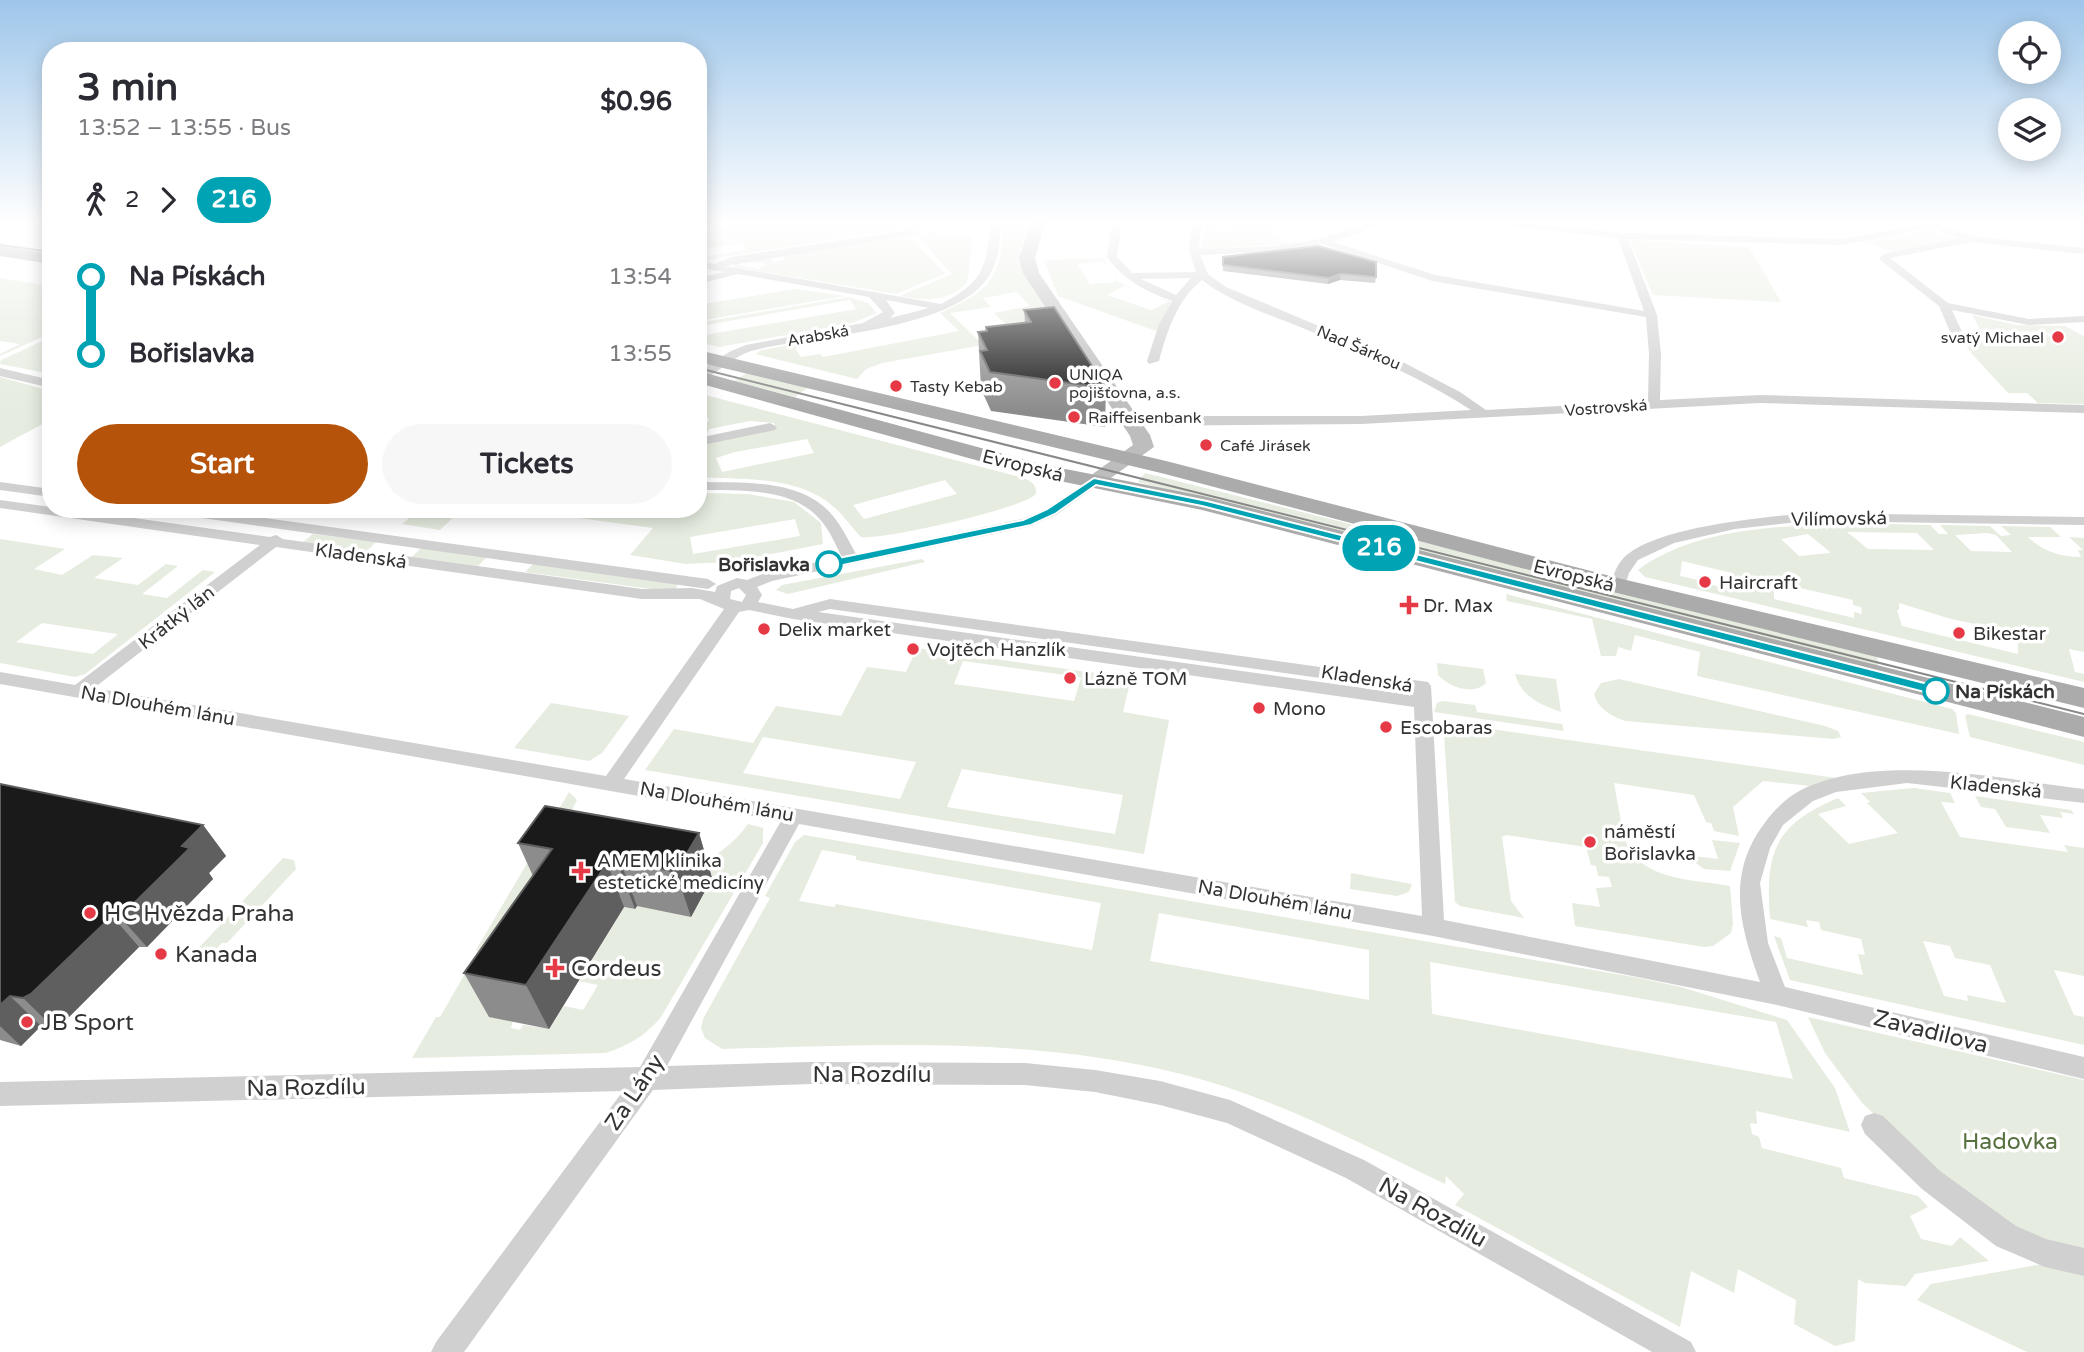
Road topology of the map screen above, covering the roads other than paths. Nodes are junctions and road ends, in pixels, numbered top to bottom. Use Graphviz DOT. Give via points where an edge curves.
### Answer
graph roads {
  1 [pos="817,285"];
  2 [pos="978,285"];
  3 [pos="1039,285"];
  4 [pos="1141,285"];
  5 [pos="1192,285"];
  6 [pos="1219,285"];
  7 [pos="1465,285"];
  8 [pos="1640,285"];
  9 [pos="1921,285"];
  10 [pos="873,295"];
  11 [pos="1174,298"];
  12 [pos="1944,305"];
  13 [pos="942,307"];
  14 [pos="1651,314"];
  15 [pos="2084,319"];
  16 [pos="866,326"];
  17 [pos="1957,334"];
  18 [pos="707,358"];
  19 [pos="1153,360"];
  20 [pos="722,361"];
  21 [pos="707,371"];
  22 [pos="0,372"];
  23 [pos="707,379"];
  24 [pos="42,382"];
  25 [pos="1654,404"];
  26 [pos="2084,409"];
  27 [pos="1486,415"];
  28 [pos="1129,422"];
  29 [pos="770,427"];
  30 [pos="707,440"];
  31 [pos="1125,458"];
  32 [pos="1094,481"];
  33 [pos="0,486"];
  34 [pos="707,486"];
  35 [pos="42,492"];
  36 [pos="0,504"];
  37 [pos="42,510"];
  38 [pos="101,518"];
  39 [pos="230,518"];
  40 [pos="2084,522"];
  41 [pos="293,527"];
  42 [pos="273,542"];
  43 [pos="850,559"];
  44 [pos="1618,586"];
  45 [pos="732,600"];
  46 [pos="0,678"];
  47 [pos="79,691"];
  48 [pos="2084,698"];
  49 [pos="2084,727"];
  50 [pos="611,783"];
  51 [pos="2084,796"];
  52 [pos="795,814"];
  53 [pos="1433,927"];
  54 [pos="1777,995"];
  55 [pos="2084,1068"];
  56 [pos="648,1077"];
  57 [pos="0,1094"];
  58 [pos="1874,1125"];
  59 [pos="2084,1262"];
  60 [pos="446,1352"];
  61 [pos="1681,1352"];
  1 -- 10 [label="street"];
  2 -- 13 [label="street"];
  3 -- 28 [label="main road"];
  4 -- 11 [label="street"];
  5 -- 19 [label="street" via="1178,299"];
  6 -- 27 [label="street, Nad Šárkou" via="1242,299 1399,363"];
  7 -- 14 [label="street"];
  8 -- 14 [label="street"];
  9 -- 12 [label="street"];
  10 -- 13 [label="street"];
  10 -- 16 [label="street, Arabská" via="888,313"];
  12 -- 15 [label="street" via="2035,324"];
  12 -- 17 [label="street"];
  13 -- 16 [label="street"];
  14 -- 25 [label="street"];
  16 -- 20 [label="street, Arabská" via="750,347"];
  18 -- 20 [label="main road, Evropská"];
  20 -- 21 [label="street, Arabská"];
  20 -- 31 [label="main road, Evropská"];
  22 -- 24 [label="street"];
  23 -- 32 [label="main road, Evropská" via="980,455"];
  25 -- 26 [label="street, Vostrovská" via="1760,399"];
  25 -- 27 [label="street, Vostrovská"];
  27 -- 28 [label="street, Vostrovská"];
  28 -- 31 [label="main road" via="1144,447"];
  29 -- 30 [label="street"];
  31 -- 32 [label="main road"];
  31 -- 44 [label="main road, Evropská"];
  32 -- 43 [label="street" via="1027,523"];
  32 -- 49 [label="main road, Evropská" via="1203,503"];
  33 -- 35 [label="street"];
  34 -- 43 [label="street" via="759,488 816,507"];
  36 -- 37 [label="street, Kladenská"];
  38 -- 42 [label="street, Kladenská"];
  39 -- 41 [label="street, Kladenská"];
  40 -- 44 [label="street, Vilímovská" via="1832,517 1735,525 1669,540 1633,557"];
  41 -- 42 [label="street, Krátký lán"];
  41 -- 45 [label="street, Kladenská"];
  42 -- 45 [label="street, Kladenská" via="642,594 701,594"];
  42 -- 47 [label="street, Krátký lán"];
  43 -- 45 [label="street" via="768,577 748,585 754,596"];
  44 -- 48 [label="main road, Evropská"];
  45 -- 50 [label="street"];
  45 -- 53 [label="street, Kladenská" via="793,614 1422,702"];
  46 -- 47 [label="street, Na Dlouhém lánu"];
  47 -- 50 [label="street, Na Dlouhém lánu"];
  50 -- 52 [label="street, Na Dlouhém lánu"];
  51 -- 54 [label="street, Kladenská" via="1908,776 1834,785 1805,796 1776,820 1760,846 1749,883 1757,943"];
  52 -- 53 [label="street, Na Dlouhém lánu"];
  52 -- 56 [label="street, Za Lány"];
  53 -- 54 [label="street"];
  54 -- 55 [label="street, Zavadilova"];
  56 -- 57 [label="street, Na Rozdílu"];
  56 -- 60 [label="street, Za Lány"];
  56 -- 61 [label="street, Na Rozdílu" via="1025,1074 1095,1080 1160,1093 1230,1112 1355,1169"];
  58 -- 59 [label="street" via="1931,1180 2006,1236 2045,1253"];
}
